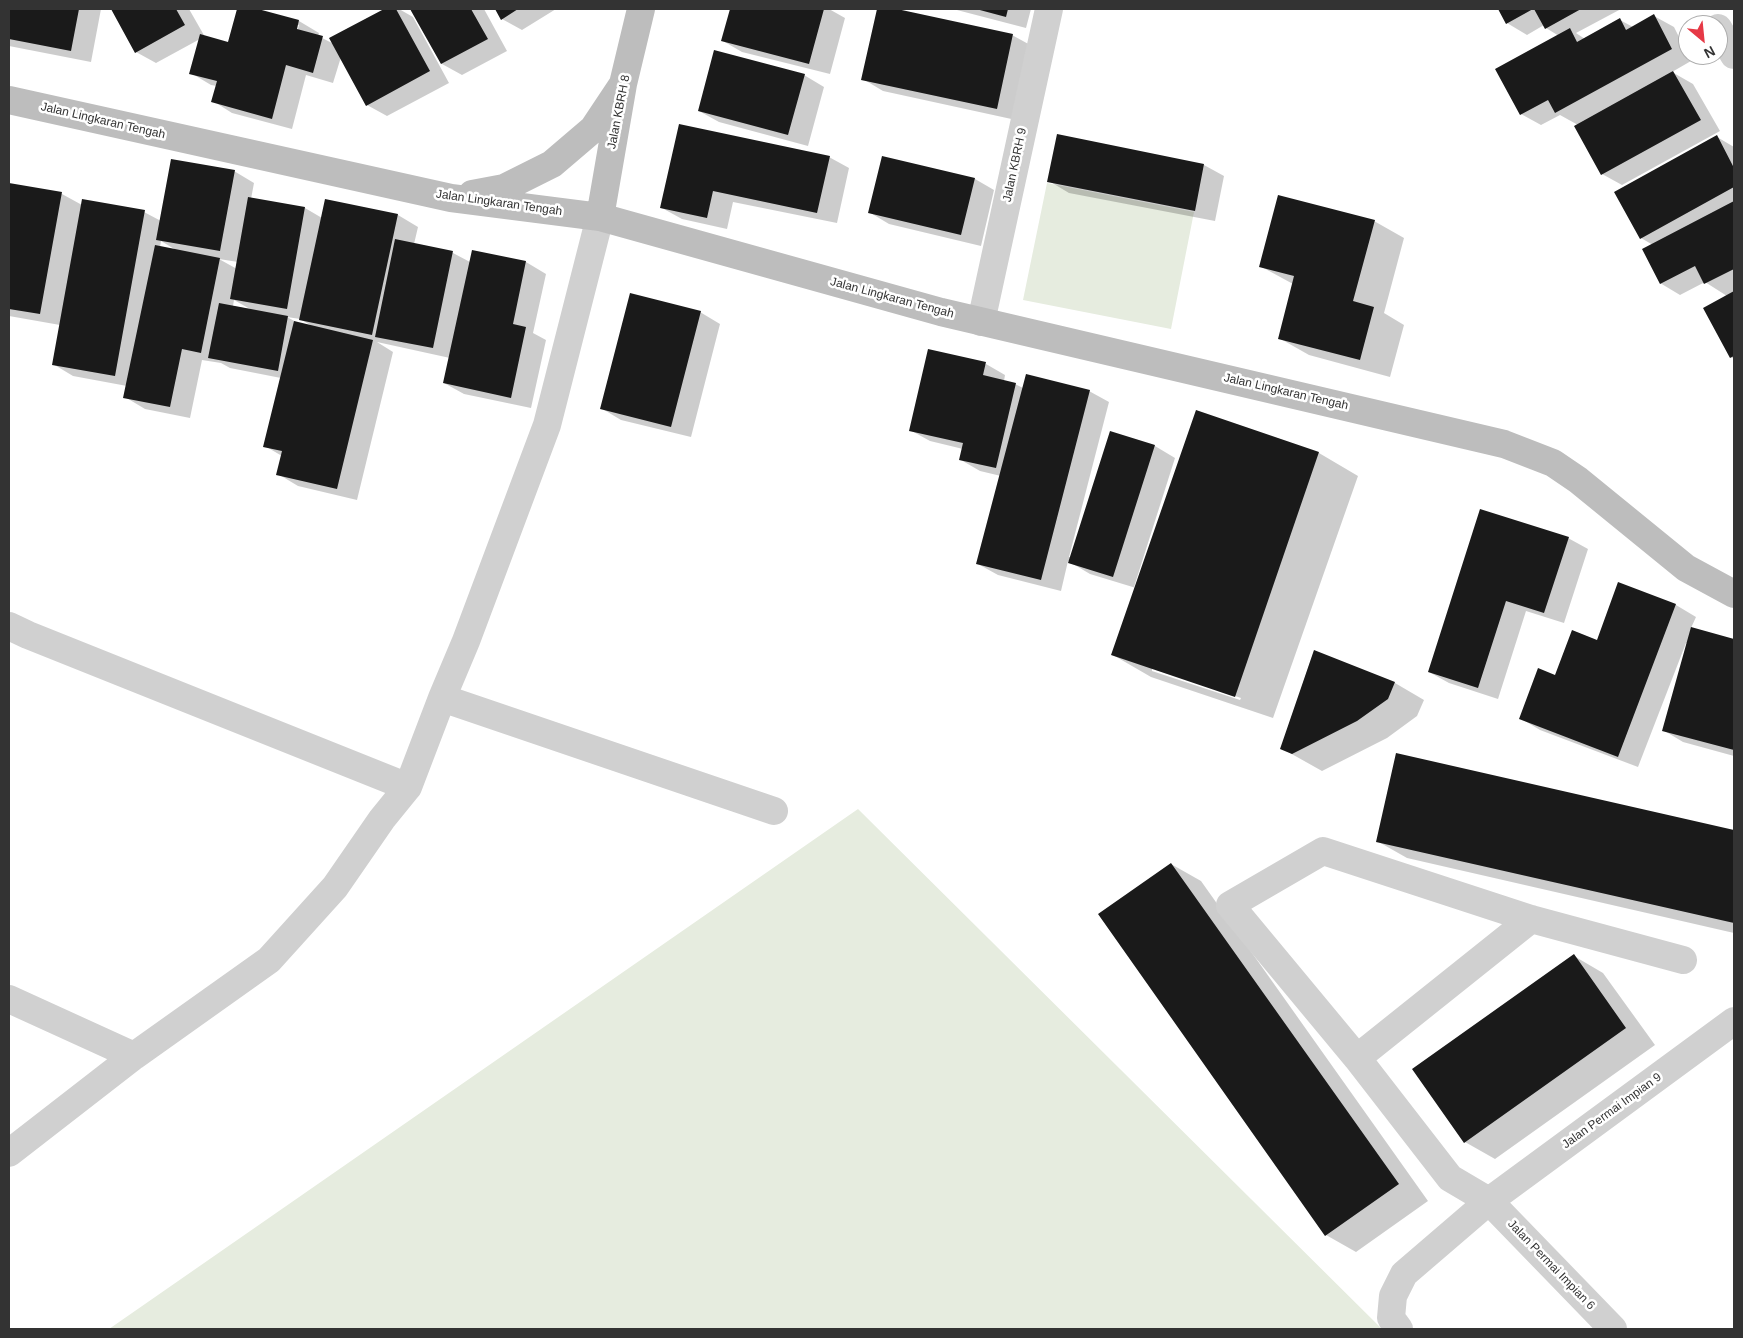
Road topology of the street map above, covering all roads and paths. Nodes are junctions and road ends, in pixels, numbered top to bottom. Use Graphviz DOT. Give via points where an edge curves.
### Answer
graph roads {
  1 [pos="1049,9"];
  2 [pos="638,12"];
  3 [pos="623,84"];
  4 [pos="9,100"];
  5 [pos="451,198"];
  6 [pos="600,216"];
  7 [pos="981,322"];
  8 [pos="1734,594"];
  9 [pos="9,626"];
  10 [pos="442,698"];
  11 [pos="408,786"];
  12 [pos="774,811"];
  13 [pos="1531,919"];
  14 [pos="1683,960"];
  15 [pos="9,999"];
  16 [pos="1734,1021"];
  17 [pos="134,1056"];
  18 [pos="1357,1058"];
  19 [pos="9,1153"];
  20 [pos="1489,1202"];
  21 [pos="1399,1329"];
  22 [pos="1612,1329"];
  1 -- 7 [label="street, Jalan KBRH 9"];
  2 -- 3 [label="street, Jalan KBRH 8"];
  3 -- 5 [label="street" via="592,129 552,164 504,188"];
  3 -- 6 [label="street, Jalan KBRH 8"];
  4 -- 5 [label="street, Jalan Lingkaran Tengah"];
  5 -- 6 [label="street, Jalan Lingkaran Tengah"];
  6 -- 7 [label="street, Jalan Lingkaran Tengah"];
  6 -- 10 [label="street" via="547,425"];
  7 -- 8 [label="street, Jalan Lingkaran Tengah" via="1504,444 1553,463 1686,568"];
  9 -- 11 [label="street"];
  10 -- 11 [label="street"];
  10 -- 12 [label="street"];
  11 -- 17 [label="street" via="336,887 269,960"];
  13 -- 14 [label="street"];
  13 -- 18 [label="street"];
  13 -- 18 [label="street, Jalan Permai Impian 6" via="1323,851 1230,905"];
  15 -- 17 [label="street"];
  16 -- 20 [label="street, Jalan Permai Impian 9"];
  17 -- 19 [label="street"];
  18 -- 20 [label="street, Jalan Permai Impian 6" via="1450,1178"];
  20 -- 21 [label="street, Jalan Permai Impian 9" via="1404,1274 1393,1296 1391,1318"];
  20 -- 22 [label="street, Jalan Permai Impian 6"];
}
